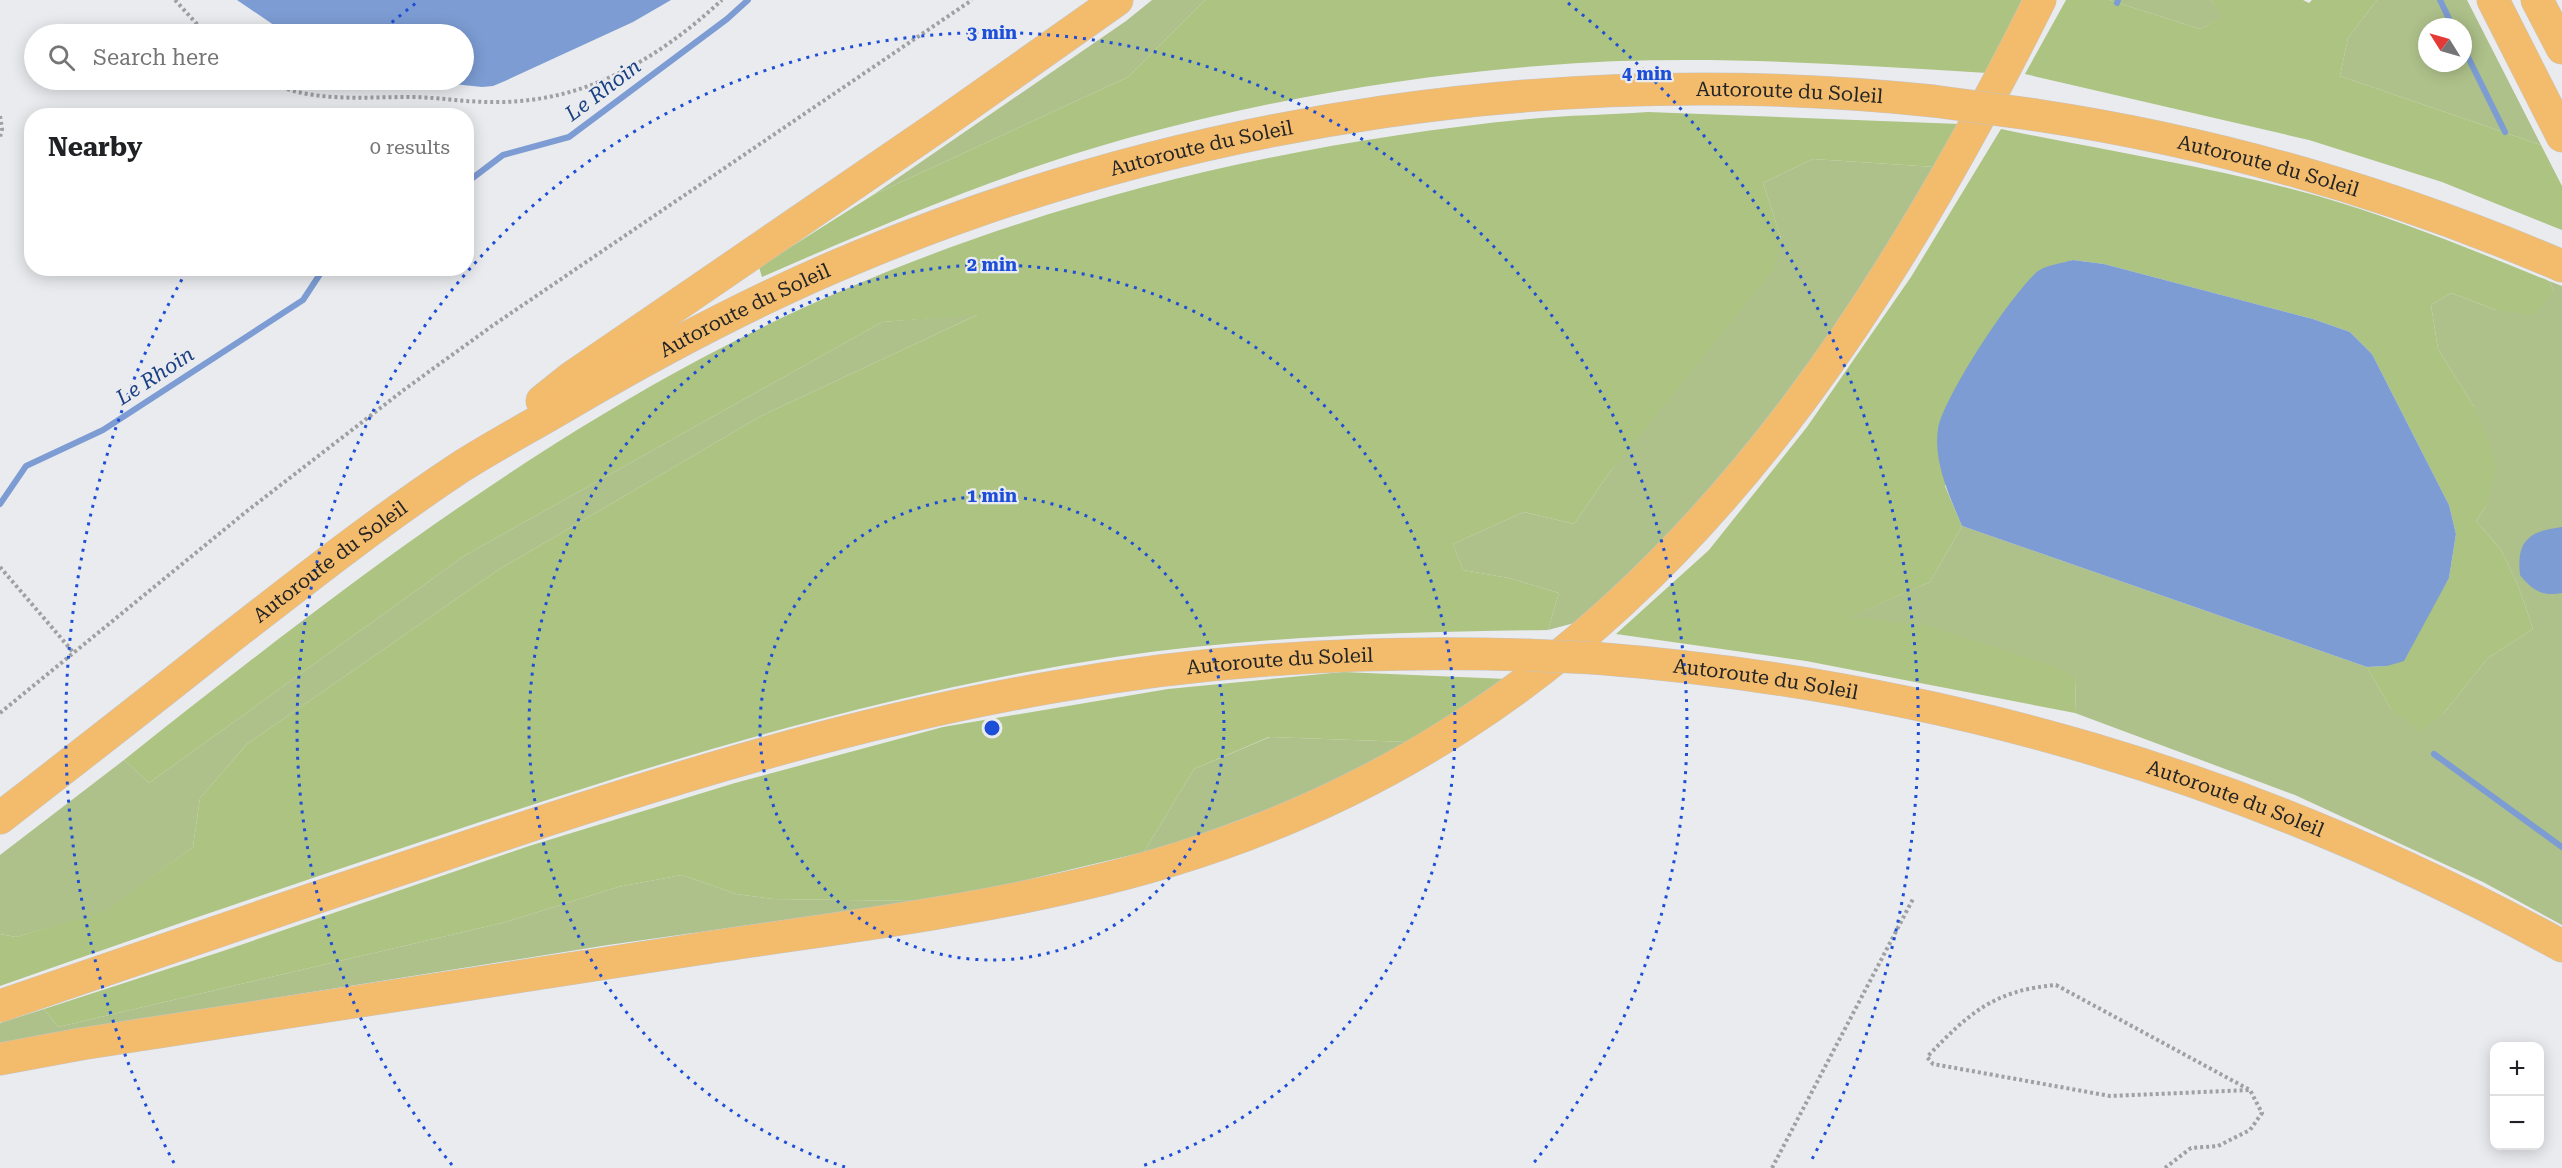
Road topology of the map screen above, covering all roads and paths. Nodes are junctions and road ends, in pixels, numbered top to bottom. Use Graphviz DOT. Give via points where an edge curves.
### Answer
graph roads {
  1 [pos="175,0"];
  2 [pos="722,0"];
  3 [pos="972,0"];
  4 [pos="1118,0"];
  5 [pos="2040,0"];
  6 [pos="2493,0"];
  7 [pos="2537,0"];
  8 [pos="197,24"];
  9 [pos="2562,48"];
  10 [pos="292,90"];
  11 [pos="0,116"];
  12 [pos="2562,136"];
  13 [pos="0,137"];
  14 [pos="2548,260"];
  15 [pos="463,466"];
  16 [pos="0,567"];
  17 [pos="73,652"];
  18 [pos="0,713"];
  19 [pos="0,818"];
  20 [pos="1913,899"];
  21 [pos="2562,946"];
  22 [pos="0,1006"];
  23 [pos="0,1059"];
  24 [pos="2250,1090"];
  25 [pos="1772,1168"];
  26 [pos="2165,1168"];
  1 -- 8 [label="path"];
  2 -- 10 [label="path" via="695,25 614,78 569,93 496,102 331,97"];
  3 -- 17 [label="path" via="405,389"];
  4 -- 15 [label="highway" via="572,377"];
  5 -- 23 [label="highway" via="1896,259 1811,385 1718,504 1640,586 1524,683 1454,732 1363,783 1225,843 1042,893"];
  6 -- 12 [label="highway"];
  7 -- 9 [label="highway"];
  11 -- 13 [label="path"];
  14 -- 15 [label="highway, Autoroute du Soleil, bridge" via="2422,212 2305,174 2157,137 2036,115 1933,101 1727,88 1537,93 1461,100 1265,132 1173,153 990,206 844,262 680,340"];
  15 -- 19 [label="highway, Autoroute du Soleil" via="316,572"];
  16 -- 17 [label="path"];
  17 -- 18 [label="path"];
  20 -- 25 [label="path"];
  21 -- 22 [label="highway, Autoroute du Soleil, bridge" via="2453,890 2309,824 2100,749 1967,714 1719,670 1593,658 1350,656 1202,666 1055,686 893,719 740,759 554,817"];
  24 -- 24 [label="path" via="2056,985 2027,987 1996,998 1954,1028 1927,1057 1933,1064 2110,1096"];
  24 -- 26 [label="path" via="2262,1113 2250,1130 2217,1146 2192,1148"];
}
